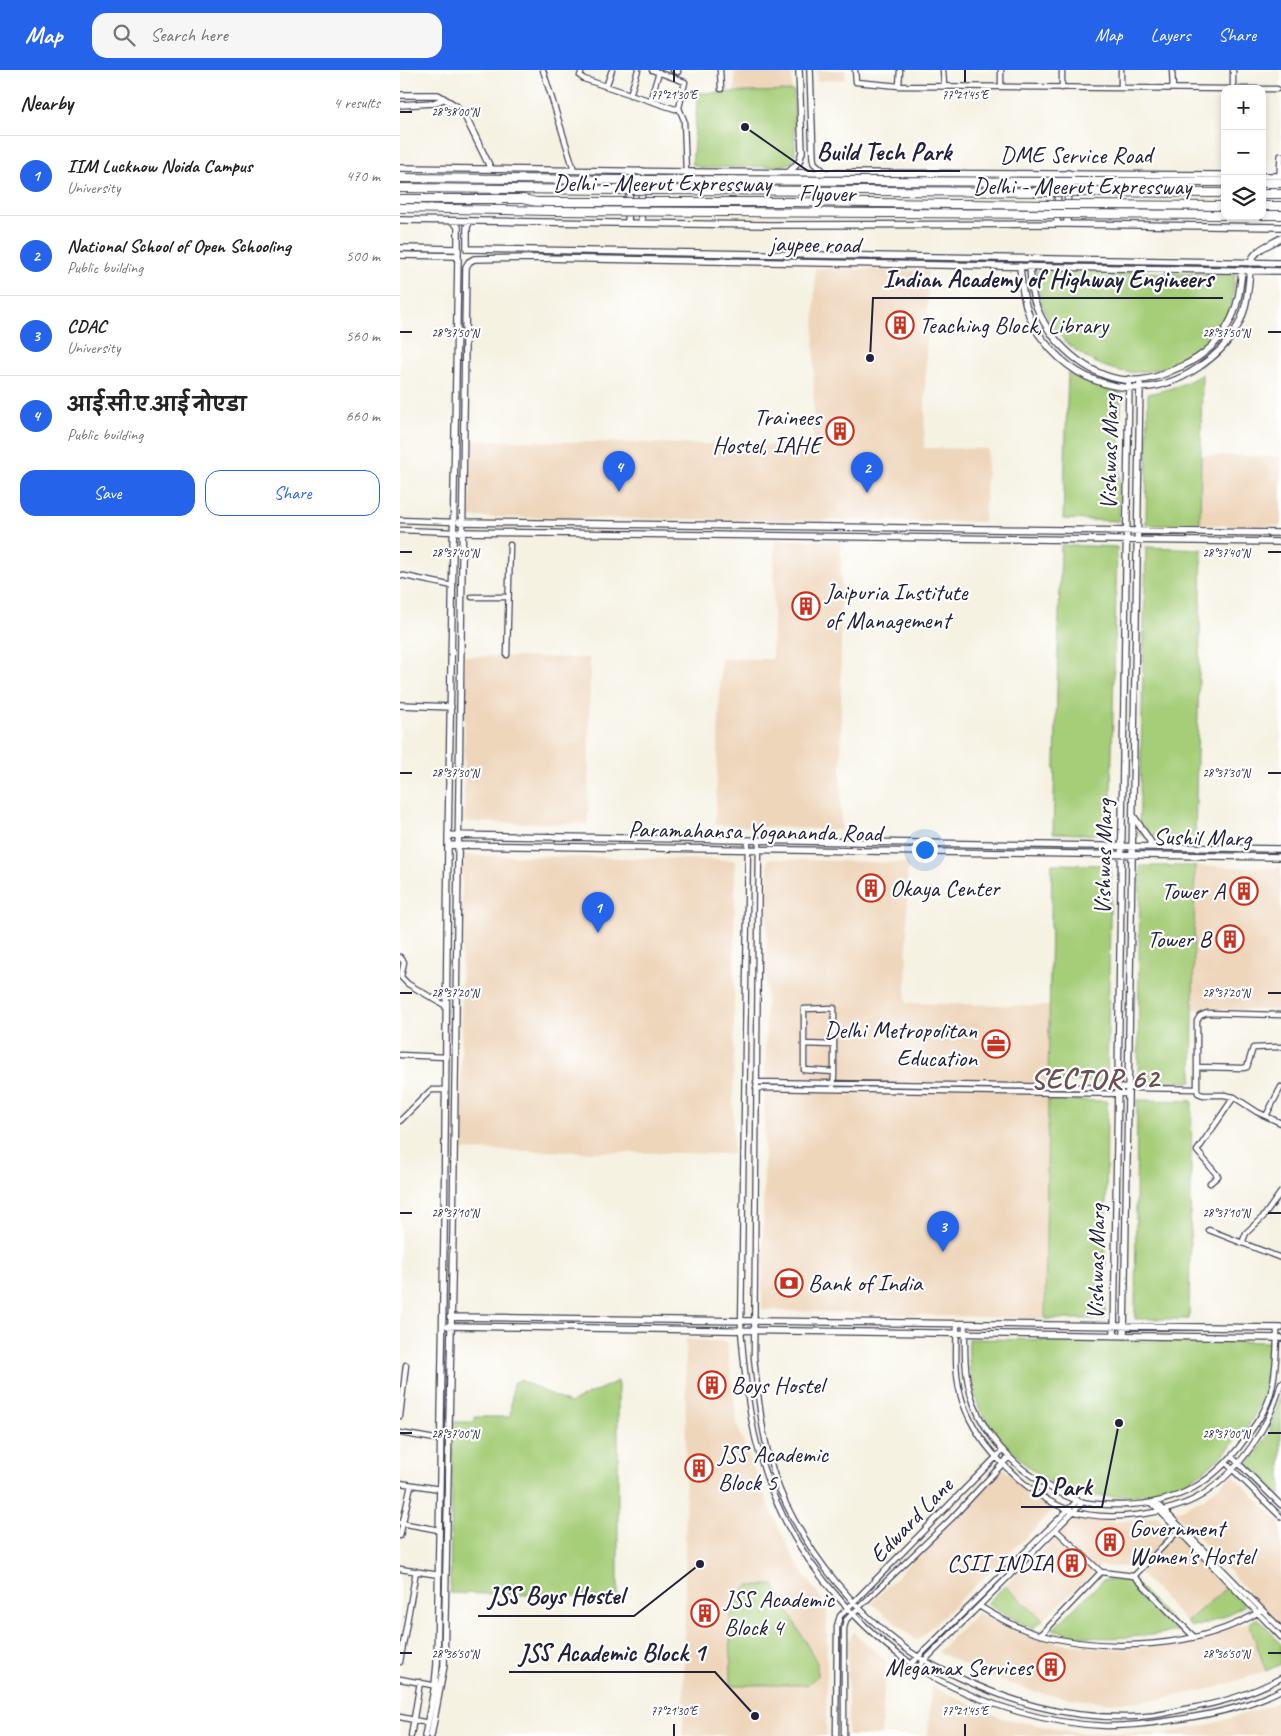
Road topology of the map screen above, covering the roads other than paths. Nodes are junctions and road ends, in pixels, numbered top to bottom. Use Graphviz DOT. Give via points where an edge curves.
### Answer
graph roads {
  1 [pos="543,70"];
  2 [pos="582,70"];
  3 [pos="612,70"];
  4 [pos="638,70"];
  5 [pos="652,70"];
  6 [pos="672,70"];
  7 [pos="678,70"];
  8 [pos="720,70"];
  9 [pos="799,70"];
  10 [pos="810,70"];
  11 [pos="855,70"];
  12 [pos="900,70"];
  13 [pos="943,70"];
  14 [pos="1001,70"];
  15 [pos="1062,70"];
  16 [pos="1121,70"];
  17 [pos="1172,70"];
  18 [pos="1233,70"];
  19 [pos="659,72"];
  20 [pos="1233,85"];
  21 [pos="606,86"];
  22 [pos="900,86"];
  23 [pos="944,86"];
  24 [pos="1001,87"];
  25 [pos="1062,88"];
  26 [pos="1121,88"];
  27 [pos="1173,88"];
  28 [pos="721,89"];
  29 [pos="1221,89"];
  30 [pos="1266,89"];
  31 [pos="1277,89"];
  32 [pos="400,95"];
  33 [pos="630,95"];
  34 [pos="443,99"];
  35 [pos="650,101"];
  36 [pos="400,105"];
  37 [pos="678,108"];
  38 [pos="1281,156"];
  39 [pos="400,168"];
  40 [pos="491,169"];
  41 [pos="574,170"];
  42 [pos="628,171"];
  43 [pos="642,171"];
  44 [pos="686,172"];
  45 [pos="789,172"];
  46 [pos="824,172"];
  47 [pos="1058,173"];
  48 [pos="1068,173"];
  49 [pos="1221,175"];
  50 [pos="1266,176"];
  51 [pos="400,178"];
  52 [pos="1281,178"];
  53 [pos="1221,182"];
  54 [pos="1266,182"];
  55 [pos="400,188"];
  56 [pos="1221,193"];
  57 [pos="1266,194"];
  58 [pos="1281,194"];
  59 [pos="400,199"];
  60 [pos="1221,206"];
  61 [pos="1266,206"];
  62 [pos="1281,206"];
  63 [pos="400,208"];
  64 [pos="1221,215"];
  65 [pos="1266,215"];
  66 [pos="1281,215"];
  67 [pos="400,220"];
  68 [pos="453,221"];
  69 [pos="470,221"];
  70 [pos="628,223"];
  71 [pos="642,223"];
  72 [pos="1057,224"];
  73 [pos="1067,224"];
  74 [pos="1281,227"];
  75 [pos="1281,238"];
  76 [pos="400,248"];
  77 [pos="552,251"];
  78 [pos="458,253"];
  79 [pos="400,255"];
  80 [pos="891,257"];
  81 [pos="552,258"];
  82 [pos="1140,261"];
  83 [pos="1250,263"];
  84 [pos="1281,263"];
  85 [pos="891,264"];
  86 [pos="1020,266"];
  87 [pos="1030,266"];
  88 [pos="1140,268"];
  89 [pos="1242,270"];
  90 [pos="1250,270"];
  91 [pos="1281,271"];
  92 [pos="1129,379"];
  93 [pos="1140,380"];
  94 [pos="1129,388"];
  95 [pos="1140,389"];
  96 [pos="400,520"];
  97 [pos="454,522"];
  98 [pos="462,522"];
  99 [pos="400,530"];
  100 [pos="1127,531"];
  101 [pos="1137,531"];
  102 [pos="454,532"];
  103 [pos="462,532"];
  104 [pos="1281,533"];
  105 [pos="1127,540"];
  106 [pos="1137,540"];
  107 [pos="1281,542"];
  108 [pos="510,545"];
  109 [pos="400,575"];
  110 [pos="453,586"];
  111 [pos="472,597"];
  112 [pos="508,597"];
  113 [pos="507,655"];
  114 [pos="400,705"];
  115 [pos="451,708"];
  116 [pos="1133,815"];
  117 [pos="448,834"];
  118 [pos="458,835"];
  119 [pos="748,840"];
  120 [pos="759,840"];
  121 [pos="448,845"];
  122 [pos="458,845"];
  123 [pos="1122,847"];
  124 [pos="1132,847"];
  125 [pos="1154,847"];
  126 [pos="748,849"];
  127 [pos="1281,849"];
  128 [pos="759,850"];
  129 [pos="1122,855"];
  130 [pos="1132,855"];
  131 [pos="1281,857"];
  132 [pos="400,957"];
  133 [pos="401,978"];
  134 [pos="446,1006"];
  135 [pos="456,1006"];
  136 [pos="1281,1015"];
  137 [pos="804,1044"];
  138 [pos="834,1044"];
  139 [pos="1281,1047"];
  140 [pos="400,1055"];
  141 [pos="446,1058"];
  142 [pos="1197,1067"];
  143 [pos="834,1072"];
  144 [pos="756,1082"];
  145 [pos="834,1083"];
  146 [pos="923,1084"];
  147 [pos="994,1085"];
  148 [pos="1039,1086"];
  149 [pos="1118,1087"];
  150 [pos="1128,1087"];
  151 [pos="1281,1087"];
  152 [pos="756,1088"];
  153 [pos="1197,1089"];
  154 [pos="446,1090"];
  155 [pos="833,1090"];
  156 [pos="923,1091"];
  157 [pos="994,1092"];
  158 [pos="1039,1093"];
  159 [pos="1118,1094"];
  160 [pos="1128,1094"];
  161 [pos="1234,1097"];
  162 [pos="1266,1116"];
  163 [pos="400,1121"];
  164 [pos="1281,1123"];
  165 [pos="1210,1183"];
  166 [pos="1281,1192"];
  167 [pos="1209,1230"];
  168 [pos="1242,1243"];
  169 [pos="1281,1258"];
  170 [pos="443,1317"];
  171 [pos="452,1317"];
  172 [pos="741,1321"];
  173 [pos="753,1321"];
  174 [pos="957,1324"];
  175 [pos="965,1324"];
  176 [pos="443,1326"];
  177 [pos="451,1326"];
  178 [pos="1114,1326"];
  179 [pos="1124,1326"];
  180 [pos="1279,1328"];
  181 [pos="741,1330"];
  182 [pos="753,1330"];
  183 [pos="957,1334"];
  184 [pos="965,1334"];
  185 [pos="1114,1336"];
  186 [pos="1124,1336"];
  187 [pos="1279,1338"];
  188 [pos="406,1365"];
  189 [pos="1281,1383"];
  190 [pos="401,1405"];
  191 [pos="400,1416"];
  192 [pos="400,1433"];
  193 [pos="441,1440"];
  194 [pos="1003,1450"];
  195 [pos="996,1457"];
  196 [pos="1009,1457"];
  197 [pos="1232,1457"];
  198 [pos="1238,1462"];
  199 [pos="1226,1463"];
  200 [pos="1002,1464"];
  201 [pos="1233,1469"];
  202 [pos="400,1483"];
  203 [pos="411,1485"];
  204 [pos="440,1489"];
  205 [pos="1080,1501"];
  206 [pos="1154,1502"];
  207 [pos="1116,1505"];
  208 [pos="1281,1505"];
  209 [pos="1068,1509"];
  210 [pos="1075,1511"];
  211 [pos="1162,1511"];
  212 [pos="1116,1516"];
  213 [pos="1281,1518"];
  214 [pos="401,1523"];
  215 [pos="439,1530"];
  216 [pos="1056,1530"];
  217 [pos="1178,1531"];
  218 [pos="400,1536"];
  219 [pos="400,1569"];
  220 [pos="416,1572"];
  221 [pos="1101,1572"];
  222 [pos="439,1575"];
  223 [pos="1134,1576"];
  224 [pos="988,1588"];
  225 [pos="992,1593"];
  226 [pos="855,1602"];
  227 [pos="979,1606"];
  228 [pos="860,1608"];
  229 [pos="848,1609"];
  230 [pos="1260,1612"];
  231 [pos="850,1616"];
  232 [pos="1281,1629"];
  233 [pos="1041,1635"];
  234 [pos="1194,1637"];
  235 [pos="1281,1637"];
  236 [pos="918,1656"];
  237 [pos="924,1660"];
  238 [pos="400,1662"];
  239 [pos="912,1663"];
  240 [pos="918,1667"];
  241 [pos="400,1678"];
  242 [pos="1281,1678"];
  243 [pos="420,1682"];
  244 [pos="438,1686"];
  245 [pos="1281,1690"];
  246 [pos="400,1717"];
  247 [pos="414,1720"];
  248 [pos="428,1723"];
  249 [pos="411,1736"];
  250 [pos="425,1736"];
  251 [pos="432,1736"];
  252 [pos="836,1736"];
  253 [pos="844,1736"];
  1 -- 41 [label="street"];
  2 -- 21 [label="street" via="581,77"];
  3 -- 21 [label="street"];
  4 -- 33 [label="street"];
  5 -- 19 [label="street"];
  6 -- 7 [label="street"];
  8 -- 28 [label="street"];
  9 -- 45 [label="street" via="802,152 799,162"];
  10 -- 46 [label="street" via="813,158"];
  11 -- 22 [label="street" via="856,82"];
  12 -- 22 [label="street"];
  13 -- 23 [label="street"];
  14 -- 24 [label="street"];
  15 -- 25 [label="street"];
  16 -- 26 [label="street"];
  17 -- 27 [label="street"];
  18 -- 20 [label="street"];
  19 -- 35 [label="street"];
  19 -- 37 [label="street" via="685,82"];
  21 -- 33 [label="street"];
  22 -- 23 [label="street"];
  23 -- 24 [label="street"];
  24 -- 25 [label="street"];
  25 -- 26 [label="street"];
  26 -- 27 [label="street"];
  27 -- 29 [label="street"];
  30 -- 31 [label="street"];
  32 -- 34 [label="street" via="438,95"];
  33 -- 35 [label="street"];
  34 -- 36 [label="street" via="434,103"];
  34 -- 40 [label="street" via="456,106 466,118"];
  35 -- 37 [label="street"];
  37 -- 44 [label="street" via="684,120"];
  38 -- 52 [label="street"];
  39 -- 40 [label="street"];
  40 -- 41 [label="street, DME Service Road"];
  41 -- 42 [label="street, DME Service Road"];
  42 -- 43 [label="street, DME Service Road"];
  42 -- 70 [label="street"];
  43 -- 44 [label="street, DME Service Road"];
  43 -- 71 [label="street"];
  44 -- 45 [label="street, DME Service Road"];
  45 -- 46 [label="street, DME Service Road"];
  46 -- 47 [label="street, DME Service Road"];
  47 -- 48 [label="street, DME Service Road"];
  47 -- 72 [label="street"];
  48 -- 49 [label="street, DME Service Road"];
  48 -- 73 [label="street"];
  50 -- 52 [label="street"];
  51 -- 53 [label="highway, bridge"];
  52 -- 54 [label="highway"];
  55 -- 56 [label="highway, Delhi - Meerut Expressway, bridge"];
  57 -- 58 [label="highway"];
  59 -- 60 [label="highway, Delhi - Meerut Expressway, bridge"];
  61 -- 62 [label="highway"];
  63 -- 64 [label="highway, Flyover, bridge"];
  65 -- 66 [label="highway"];
  67 -- 68 [label="street"];
  68 -- 69 [label="street"];
  68 -- 78 [label="street" via="458,227"];
  69 -- 70 [label="street"];
  69 -- 77 [label="street" via="467,249"];
  70 -- 71 [label="street"];
  71 -- 72 [label="street"];
  72 -- 73 [label="street"];
  73 -- 74 [label="street"];
  75 -- 83 [label="street" via="1259,249"];
  76 -- 78 [label="street"];
  77 -- 80 [label="street"];
  77 -- 81 [label="street"];
  78 -- 79 [label="street"];
  78 -- 97 [label="street"];
  80 -- 82 [label="street"];
  80 -- 85 [label="street"];
  81 -- 85 [label="street, jaypee road"];
  81 -- 98 [label="street, jaypee road" via="474,259 466,267"];
  82 -- 83 [label="street"];
  82 -- 88 [label="street"];
  83 -- 84 [label="street"];
  85 -- 86 [label="street, jaypee road"];
  86 -- 87 [label="street, jaypee road"];
  86 -- 94 [label="street" via="1022,296 1043,340 1060,359 1082,375"];
  87 -- 88 [label="street, jaypee road"];
  87 -- 92 [label="street" via="1036,306 1046,327 1062,346 1096,371"];
  88 -- 89 [label="street, jaypee road"];
  89 -- 90 [label="street, jaypee road"];
  89 -- 93 [label="street" via="1234,312 1217,341 1184,366"];
  90 -- 91 [label="street, jaypee road"];
  90 -- 95 [label="street" via="1244,312 1225,346 1187,376 1157,387"];
  92 -- 93 [label="street"];
  92 -- 94 [label="street, Vishwas Marg"];
  93 -- 95 [label="street, Vishwas Marg"];
  94 -- 95 [label="street"];
  94 -- 100 [label="street, Vishwas Marg"];
  95 -- 101 [label="street, Vishwas Marg"];
  96 -- 97 [label="street"];
  97 -- 98 [label="street"];
  97 -- 102 [label="street"];
  98 -- 100 [label="street"];
  98 -- 103 [label="street"];
  99 -- 102 [label="street"];
  100 -- 101 [label="street"];
  100 -- 105 [label="street, Vishwas Marg"];
  101 -- 104 [label="street"];
  101 -- 106 [label="street, Vishwas Marg"];
  102 -- 103 [label="street"];
  102 -- 110 [label="street"];
  103 -- 105 [label="street"];
  103 -- 118 [label="street"];
  105 -- 106 [label="street"];
  105 -- 123 [label="street, Vishwas Marg"];
  106 -- 107 [label="street"];
  106 -- 116 [label="street, Vishwas Marg"];
  108 -- 112 [label="street"];
  109 -- 110 [label="street"];
  110 -- 115 [label="street"];
  111 -- 112 [label="street"];
  112 -- 113 [label="street"];
  114 -- 115 [label="street"];
  115 -- 117 [label="street"];
  116 -- 124 [label="street, Vishwas Marg"];
  116 -- 125 [label="street"];
  117 -- 118 [label="street, Paramahansa Yogananda Road"];
  117 -- 121 [label="street"];
  118 -- 119 [label="street, Paramahansa Yogananda Road"];
  118 -- 122 [label="street"];
  119 -- 120 [label="street, Paramahansa Yogananda Road"];
  119 -- 126 [label="street"];
  120 -- 123 [label="street, Paramahansa Yogananda Road"];
  120 -- 128 [label="street"];
  121 -- 122 [label="street, Paramahansa Yogananda Road"];
  121 -- 134 [label="street"];
  122 -- 126 [label="street, Paramahansa Yogananda Road"];
  122 -- 135 [label="street"];
  123 -- 124 [label="street, Sushil Marg"];
  123 -- 129 [label="street, Vishwas Marg"];
  124 -- 125 [label="street, Sushil Marg"];
  124 -- 130 [label="street, Vishwas Marg"];
  125 -- 127 [label="street, Sushil Marg"];
  126 -- 128 [label="street, Paramahansa Yogananda Road"];
  126 -- 172 [label="street"];
  128 -- 129 [label="street, Paramahansa Yogananda Road"];
  128 -- 144 [label="street"];
  129 -- 130 [label="street, Sushil Marg"];
  129 -- 149 [label="street, Vishwas Marg"];
  130 -- 131 [label="street, Sushil Marg"];
  130 -- 150 [label="street, Vishwas Marg"];
  132 -- 133 [label="street" via="404,962"];
  133 -- 134 [label="street"];
  134 -- 135 [label="street"];
  134 -- 141 [label="street"];
  135 -- 171 [label="street"];
  136 -- 142 [label="street" via="1200,1016"];
  137 -- 138 [label="street"];
  137 -- 138 [label="street" via="804,1009 834,1008"];
  137 -- 143 [label="street" via="804,1070"];
  138 -- 143 [label="street"];
  139 -- 142 [label="street" via="1253,1048 1249,1063 1243,1068"];
  140 -- 141 [label="street"];
  141 -- 154 [label="street"];
  142 -- 153 [label="street"];
  143 -- 145 [label="street"];
  144 -- 145 [label="street"];
  144 -- 152 [label="street"];
  145 -- 146 [label="street"];
  145 -- 155 [label="street"];
  146 -- 147 [label="street"];
  146 -- 156 [label="street"];
  147 -- 148 [label="street"];
  147 -- 157 [label="street"];
  148 -- 149 [label="street"];
  148 -- 158 [label="street"];
  149 -- 150 [label="street"];
  149 -- 159 [label="street, Vishwas Marg"];
  150 -- 153 [label="street"];
  150 -- 160 [label="street, Vishwas Marg"];
  151 -- 162 [label="street"];
  152 -- 155 [label="street"];
  152 -- 173 [label="street"];
  153 -- 161 [label="street" via="1203,1095"];
  154 -- 163 [label="street" via="430,1090"];
  154 -- 170 [label="street"];
  155 -- 156 [label="street"];
  156 -- 157 [label="street"];
  157 -- 158 [label="street"];
  158 -- 159 [label="street"];
  159 -- 160 [label="street"];
  159 -- 178 [label="street, Vishwas Marg"];
  160 -- 179 [label="street, Vishwas Marg"];
  161 -- 162 [label="street"];
  161 -- 165 [label="street" via="1197,1151 1218,1176"];
  162 -- 164 [label="street"];
  166 -- 168 [label="street" via="1264,1216 1246,1232"];
  167 -- 168 [label="street"];
  168 -- 169 [label="street"];
  170 -- 171 [label="street"];
  170 -- 176 [label="street"];
  171 -- 172 [label="street"];
  171 -- 177 [label="street"];
  172 -- 173 [label="street"];
  172 -- 181 [label="street"];
  173 -- 174 [label="street"];
  173 -- 182 [label="street"];
  174 -- 175 [label="street"];
  174 -- 183 [label="street"];
  175 -- 178 [label="street"];
  175 -- 184 [label="street"];
  176 -- 177 [label="street"];
  176 -- 193 [label="street"];
  177 -- 181 [label="street"];
  177 -- 244 [label="street" via="444,1666"];
  178 -- 179 [label="street"];
  178 -- 185 [label="street, Vishwas Marg"];
  179 -- 180 [label="street"];
  179 -- 186 [label="street, Vishwas Marg"];
  180 -- 187 [label="street"];
  181 -- 182 [label="street"];
  181 -- 229 [label="street" via="745,1386 764,1472 792,1534 823,1580"];
  182 -- 183 [label="street"];
  182 -- 226 [label="street" via="762,1430 773,1470 786,1504 802,1531 832,1578"];
  183 -- 184 [label="street"];
  183 -- 195 [label="street" via="956,1360 963,1402 972,1423"];
  184 -- 185 [label="street"];
  184 -- 194 [label="street" via="970,1394 981,1419"];
  185 -- 186 [label="street"];
  186 -- 187 [label="street"];
  187 -- 197 [label="street" via="1269,1397"];
  188 -- 190 [label="street"];
  189 -- 198 [label="street" via="1268,1417"];
  190 -- 191 [label="street"];
  192 -- 193 [label="street"];
  193 -- 204 [label="street"];
  194 -- 195 [label="street, Edward Lane"];
  194 -- 196 [label="street"];
  195 -- 200 [label="street"];
  195 -- 226 [label="street, Edward Lane"];
  196 -- 200 [label="street, Edward Lane"];
  196 -- 205 [label="street" via="1041,1482"];
  197 -- 198 [label="street"];
  197 -- 199 [label="street"];
  198 -- 201 [label="street"];
  198 -- 208 [label="street"];
  199 -- 201 [label="street"];
  199 -- 206 [label="street" via="1202,1484"];
  200 -- 209 [label="street" via="1026,1485"];
  200 -- 228 [label="street, Edward Lane"];
  201 -- 211 [label="street" via="1200,1496"];
  201 -- 213 [label="street"];
  202 -- 203 [label="street"];
  203 -- 204 [label="street"];
  203 -- 214 [label="street"];
  204 -- 215 [label="street"];
  205 -- 207 [label="street"];
  205 -- 209 [label="street"];
  205 -- 210 [label="street"];
  206 -- 207 [label="street"];
  206 -- 211 [label="street"];
  207 -- 212 [label="street"];
  209 -- 210 [label="street"];
  209 -- 224 [label="street"];
  210 -- 212 [label="street"];
  210 -- 216 [label="street"];
  211 -- 212 [label="street"];
  211 -- 217 [label="street"];
  211 -- 230 [label="street"];
  214 -- 215 [label="street"];
  214 -- 218 [label="street"];
  215 -- 222 [label="street"];
  216 -- 221 [label="street"];
  216 -- 225 [label="street"];
  217 -- 223 [label="street"];
  217 -- 230 [label="street"];
  219 -- 220 [label="street"];
  220 -- 222 [label="street"];
  220 -- 238 [label="street"];
  221 -- 223 [label="street"];
  221 -- 233 [label="street"];
  222 -- 244 [label="street"];
  223 -- 234 [label="street"];
  224 -- 225 [label="street"];
  224 -- 236 [label="street"];
  225 -- 227 [label="street"];
  226 -- 228 [label="street"];
  226 -- 229 [label="street, Edward Lane"];
  227 -- 233 [label="street" via="1005,1622"];
  227 -- 237 [label="street"];
  228 -- 231 [label="street, Edward Lane"];
  228 -- 236 [label="street"];
  229 -- 231 [label="street"];
  229 -- 252 [label="street, Edward Lane" via="840,1616 837,1626"];
  230 -- 232 [label="street"];
  230 -- 234 [label="street"];
  230 -- 235 [label="street"];
  231 -- 239 [label="street"];
  231 -- 253 [label="street" via="844,1629"];
  233 -- 234 [label="street" via="1078,1643 1137,1646"];
  236 -- 237 [label="street"];
  236 -- 239 [label="street"];
  237 -- 240 [label="street"];
  237 -- 242 [label="street" via="1022,1704 1107,1717 1146,1716 1203,1706 1260,1689"];
  239 -- 240 [label="street"];
  240 -- 245 [label="street" via="971,1695 1019,1712 1064,1722 1106,1726 1204,1716 1264,1699"];
  241 -- 243 [label="street"];
  243 -- 244 [label="street"];
  243 -- 247 [label="street"];
  244 -- 248 [label="street"];
  244 -- 251 [label="street"];
  246 -- 247 [label="street"];
  247 -- 248 [label="street"];
  247 -- 249 [label="street"];
  248 -- 250 [label="street"];
}
